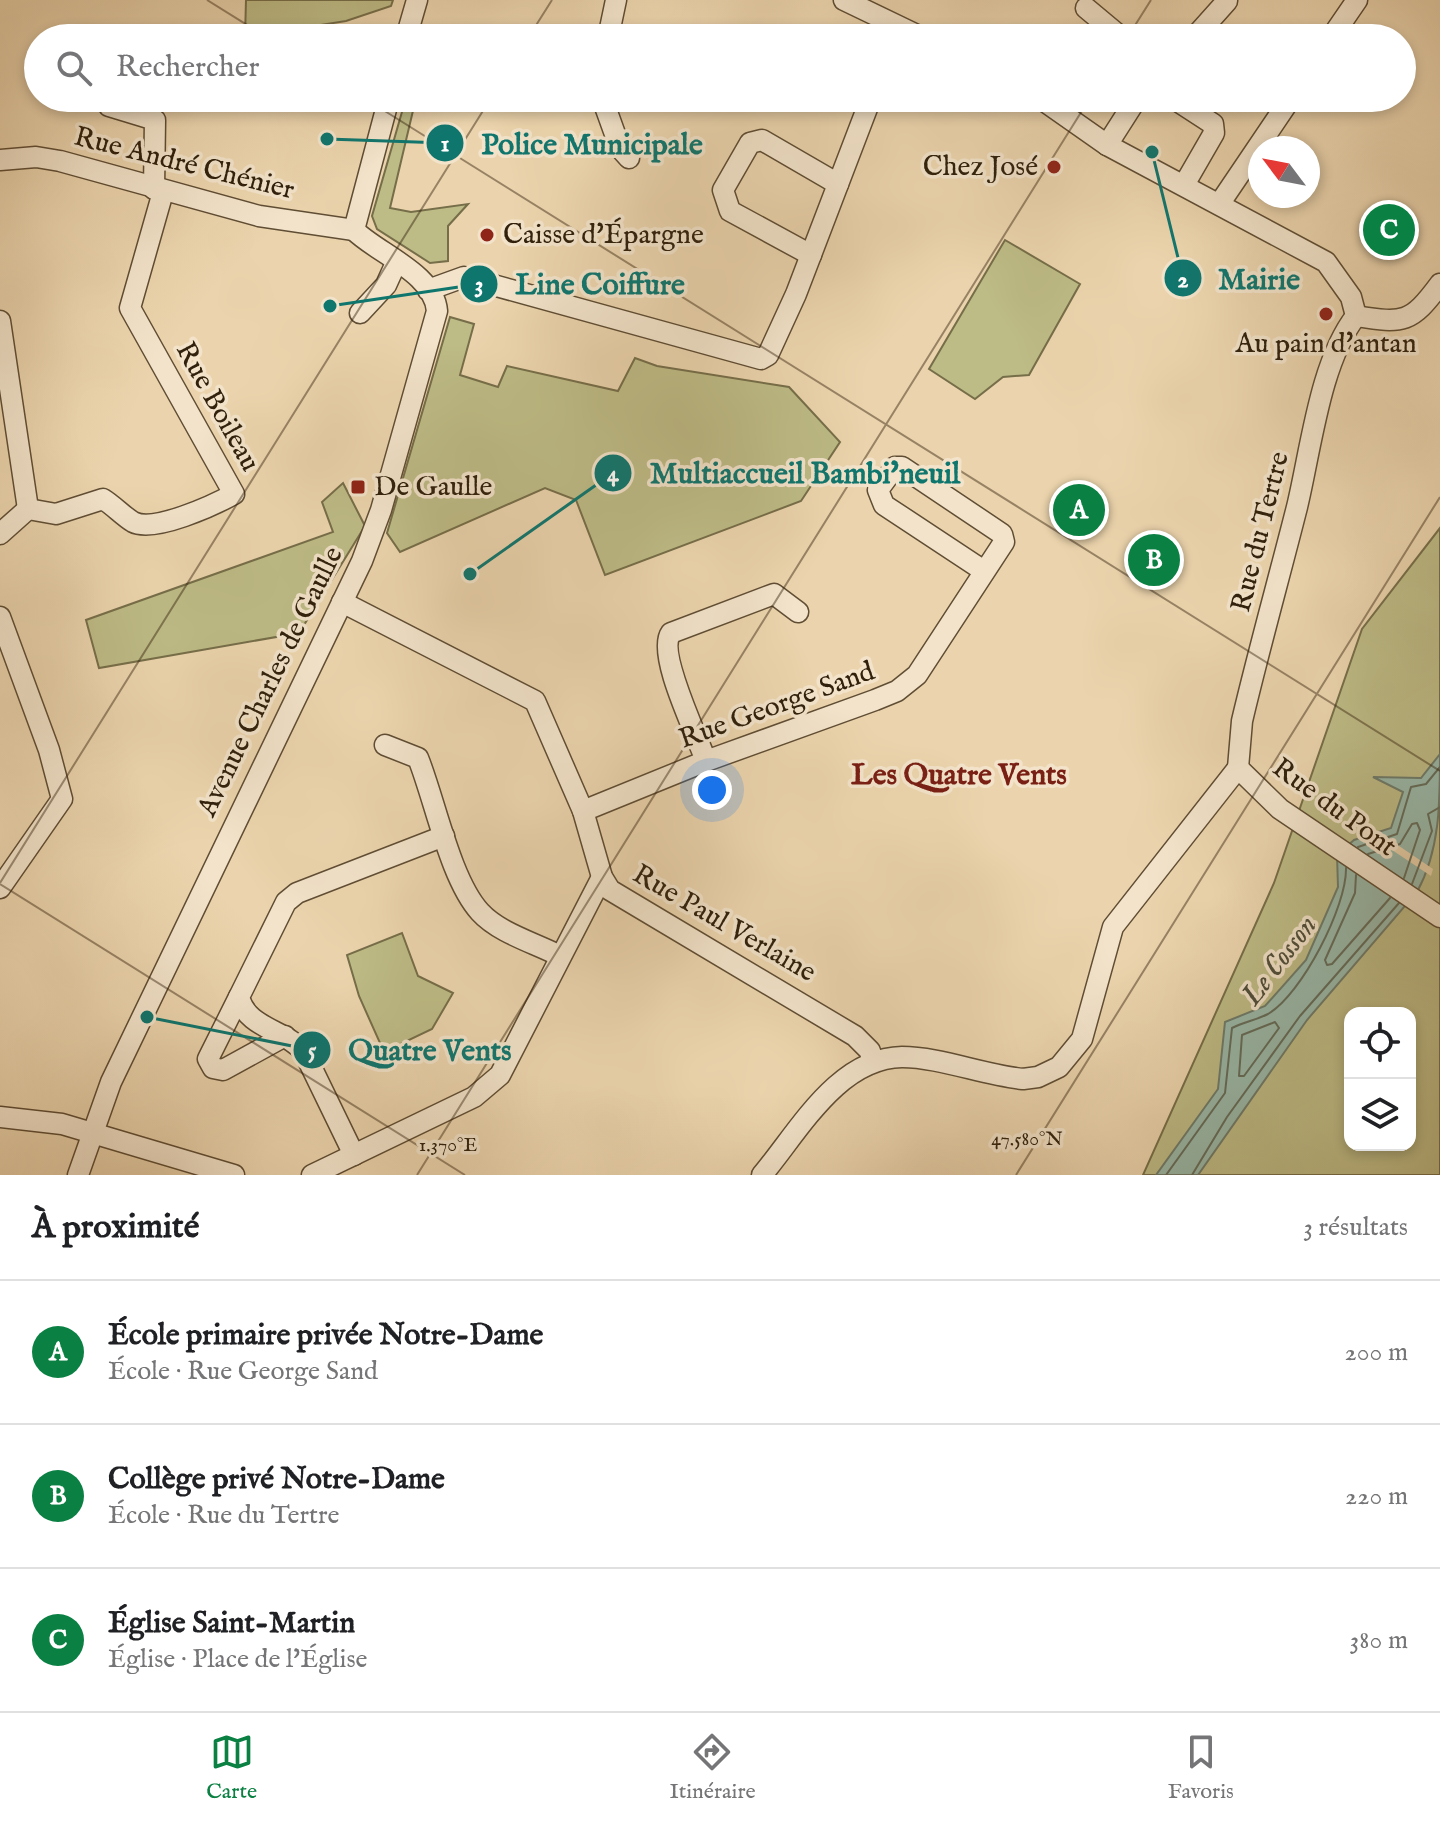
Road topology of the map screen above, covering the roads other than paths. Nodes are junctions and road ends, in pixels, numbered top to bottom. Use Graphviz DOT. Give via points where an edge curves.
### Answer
graph roads {
  1 [pos="417,0"];
  2 [pos="616,0"];
  3 [pos="846,1"];
  4 [pos="1227,1"];
  5 [pos="1350,2"];
  6 [pos="1086,8"];
  7 [pos="410,24"];
  8 [pos="611,24"];
  9 [pos="883,24"];
  10 [pos="1105,24"];
  11 [pos="1206,24"];
  12 [pos="1338,24"];
  13 [pos="129,112"];
  14 [pos="385,112"];
  15 [pos="607,112"];
  16 [pos="866,112"];
  17 [pos="1060,112"];
  18 [pos="1128,112"];
  19 [pos="1195,112"];
  20 [pos="1282,112"];
  21 [pos="1107,145"];
  22 [pos="629,158"];
  23 [pos="0,160"];
  24 [pos="838,184"];
  25 [pos="1184,185"];
  26 [pos="158,190"];
  27 [pos="1220,203"];
  28 [pos="354,230"];
  29 [pos="811,255"];
  30 [pos="396,263"];
  31 [pos="1440,284"];
  32 [pos="428,290"];
  33 [pos="360,313"];
  34 [pos="1356,316"];
  35 [pos="0,321"];
  36 [pos="28,509"];
  37 [pos="0,534"];
  38 [pos="984,571"];
  39 [pos="342,602"];
  40 [pos="798,612"];
  41 [pos="0,617"];
  42 [pos="385,745"];
  43 [pos="706,761"];
  44 [pos="1238,768"];
  45 [pos="583,811"];
  46 [pos="444,836"];
  47 [pos="602,877"];
  48 [pos="0,888"];
  49 [pos="1440,917"];
  50 [pos="560,956"];
  51 [pos="239,997"];
  52 [pos="285,1036"];
  53 [pos="872,1061"];
  54 [pos="0,1117"];
  55 [pos="91,1132"];
  56 [pos="354,1155"];
  57 [pos="78,1175"];
  58 [pos="234,1175"];
  59 [pos="312,1175"];
  60 [pos="762,1175"];
  1 -- 7 [label="street"];
  2 -- 8 [label="street"];
  3 -- 9 [label="street"];
  4 -- 11 [label="street"];
  5 -- 12 [label="street"];
  6 -- 10 [label="street"];
  13 -- 26 [label="street" via="155,120"];
  14 -- 28 [label="street"];
  15 -- 22 [label="street"];
  16 -- 24 [label="street"];
  17 -- 21 [label="street"];
  18 -- 21 [label="street"];
  19 -- 25 [label="street" via="1213,124 1214,133"];
  20 -- 27 [label="street"];
  21 -- 25 [label="street"];
  23 -- 26 [label="street, Rue André Chénier" via="60,161"];
  24 -- 29 [label="street"];
  24 -- 29 [label="street" via="762,140 750,143 723,190 730,211"];
  25 -- 27 [label="street"];
  26 -- 28 [label="street, Rue André Chénier" via="259,216"];
  26 -- 36 [label="street, Rue Boileau" via="130,308 234,494 155,524 132,521 103,499 56,514"];
  27 -- 34 [label="street" via="1314,254 1344,283"];
  28 -- 30 [label="street"];
  29 -- 32 [label="street" via="768,355 761,359 464,277"];
  30 -- 32 [label="street"];
  30 -- 33 [label="street" via="386,285"];
  31 -- 34 [label="street" via="1417,314 1404,320"];
  32 -- 39 [label="street, Avenue Charles de Gaulle" via="437,311 381,510"];
  34 -- 44 [label="street, Rue du Tertre" via="1340,336 1327,373 1245,708"];
  35 -- 36 [label="street"];
  36 -- 37 [label="street"];
  38 -- 38 [label="street, Rue George Sand" via="1004,542 1002,534 902,467 889,472 878,490 884,505"];
  38 -- 43 [label="street, Rue George Sand" via="917,675 897,691"];
  39 -- 45 [label="street, Rue Paul Verlaine" via="535,701"];
  39 -- 55 [label="street, Avenue Charles de Gaulle" via="137,1025"];
  40 -- 43 [label="street" via="774,594 667,638 667,658"];
  41 -- 48 [label="street" via="62,799"];
  42 -- 46 [label="street" via="418,758"];
  43 -- 45 [label="street, Rue George Sand"];
  44 -- 49 [label="street, Rue du Pont" via="1259,792"];
  44 -- 53 [label="street" via="1113,927 1082,1039 1059,1067 1023,1079 904,1057"];
  45 -- 47 [label="street, Rue Paul Verlaine"];
  46 -- 50 [label="street" via="481,913"];
  46 -- 51 [label="street" via="297,893 286,902"];
  47 -- 50 [label="street"];
  47 -- 53 [label="street, Rue Paul Verlaine" via="621,899 855,1036"];
  50 -- 56 [label="street" via="500,1075"];
  51 -- 52 [label="street" via="249,1018"];
  51 -- 52 [label="street" via="208,1059 213,1068 223,1070"];
  52 -- 56 [label="street" via="304,1052"];
  53 -- 60 [label="street" via="856,1067"];
  54 -- 55 [label="street"];
  55 -- 57 [label="street, Avenue Charles de Gaulle"];
  55 -- 58 [label="street"];
  56 -- 59 [label="street"];
}
